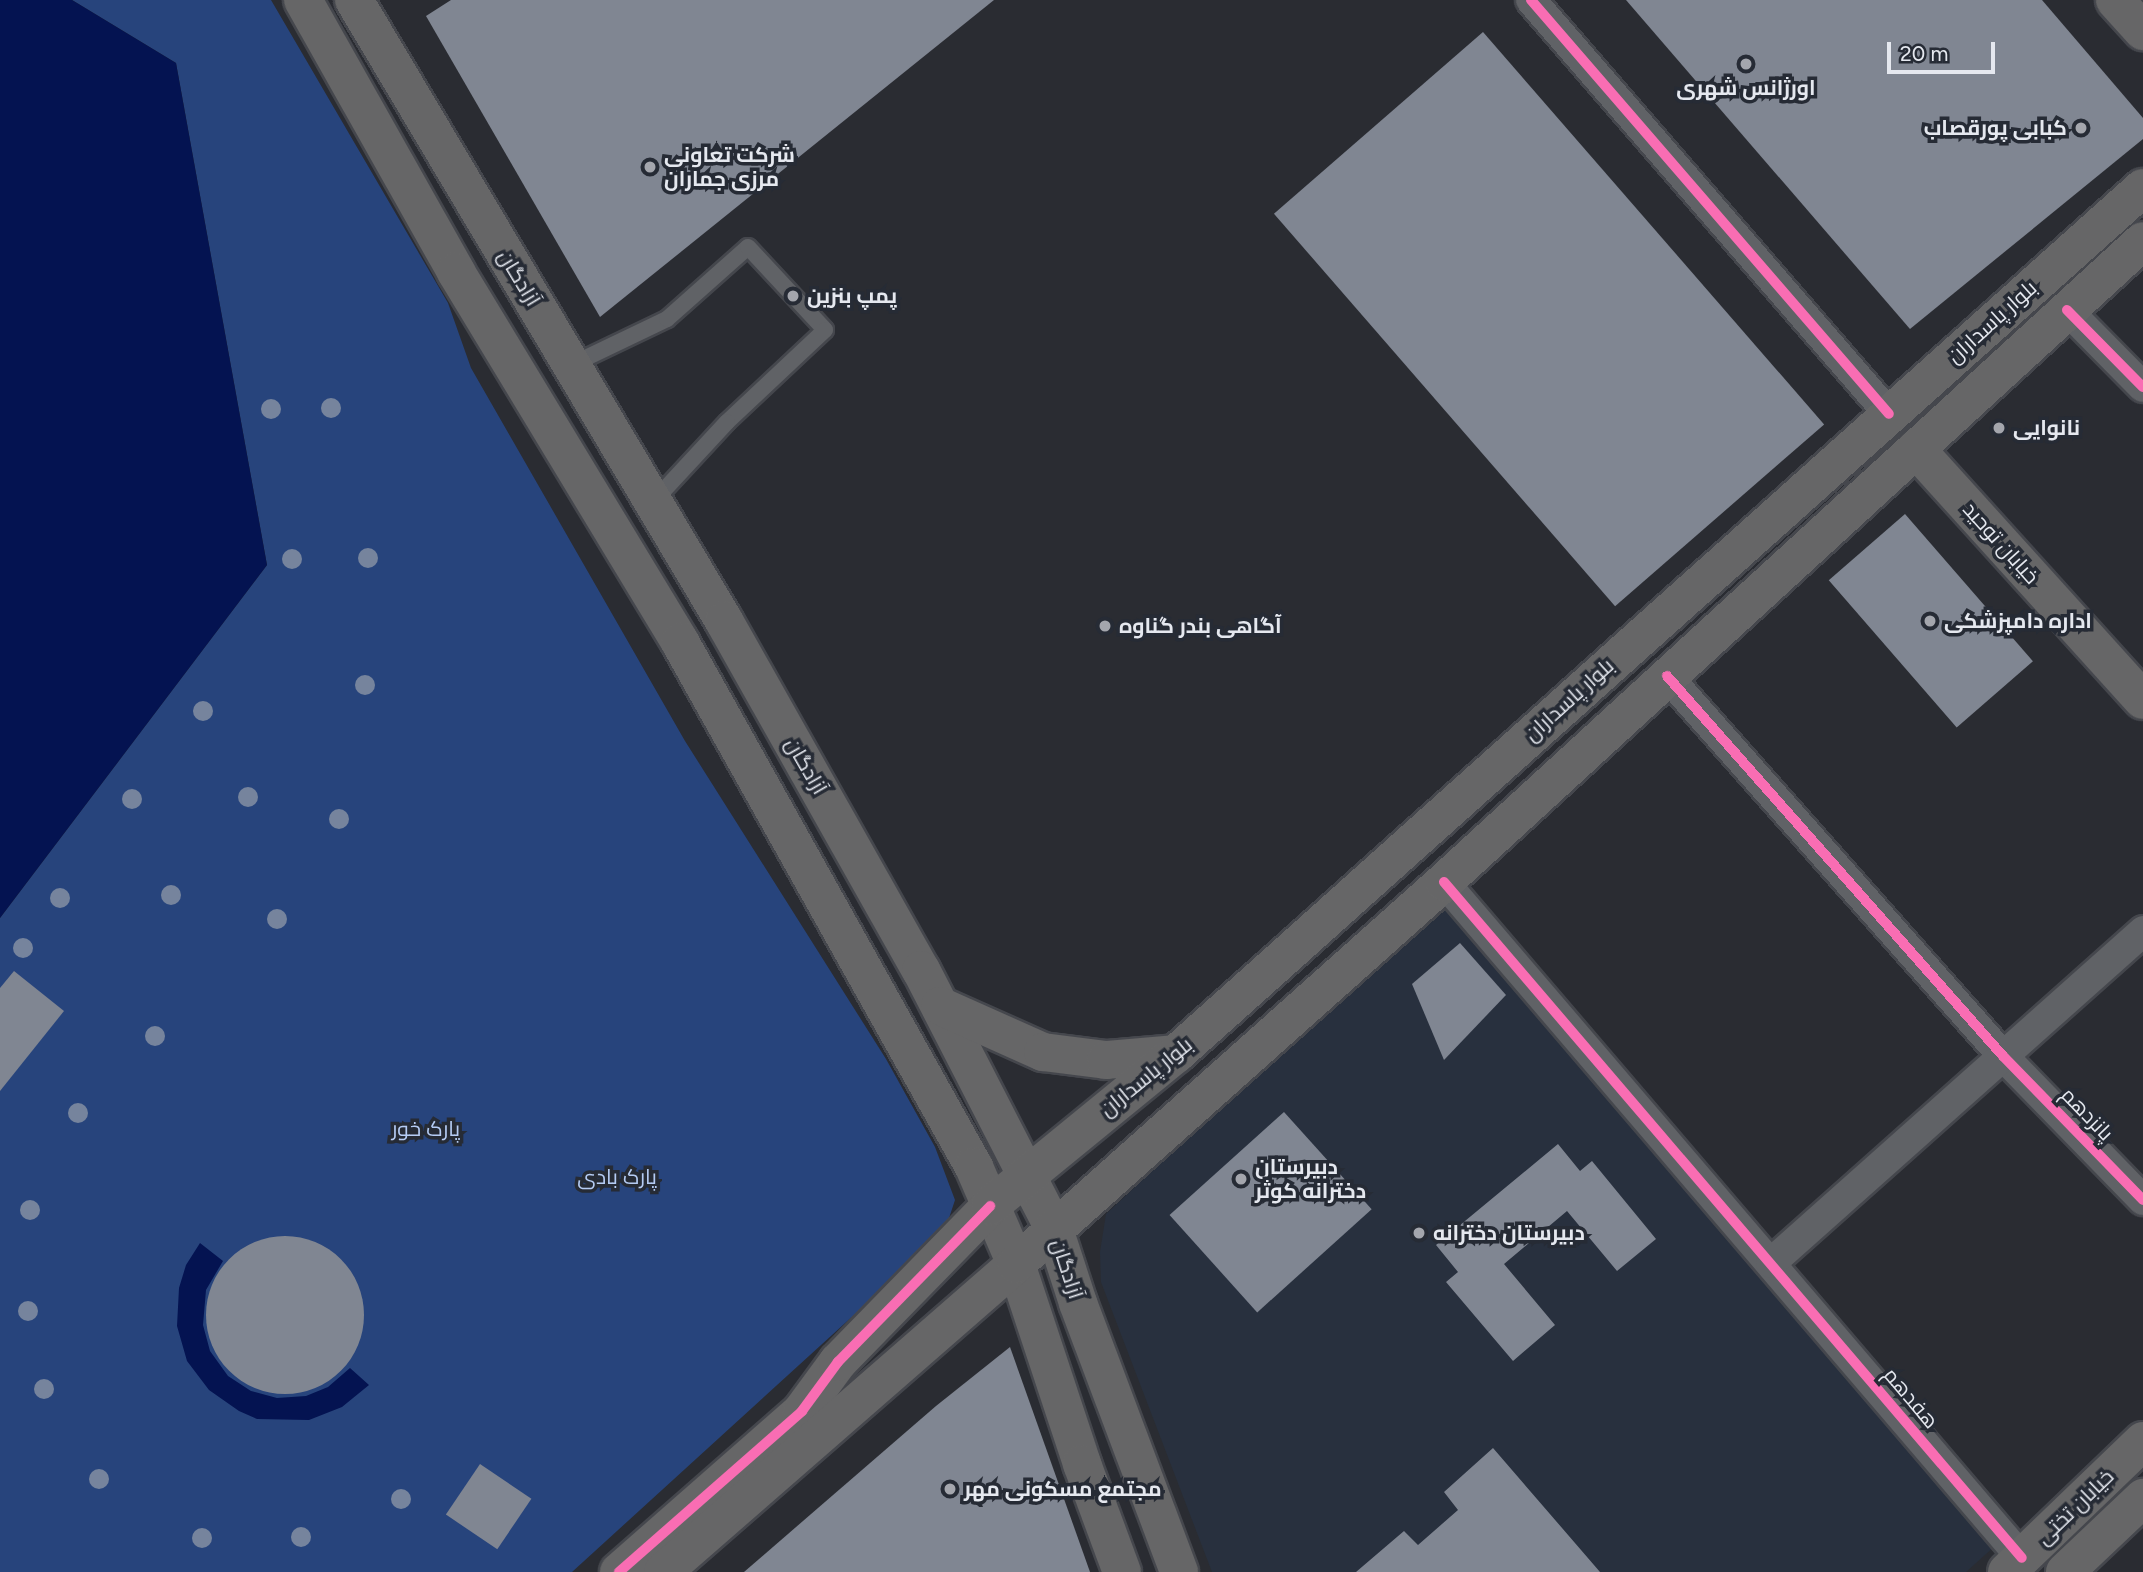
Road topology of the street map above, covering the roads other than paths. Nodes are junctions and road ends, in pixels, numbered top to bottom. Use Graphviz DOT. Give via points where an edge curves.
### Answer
graph roads {
  1 [pos="303,0"];
  2 [pos="354,0"];
  3 [pos="1531,0"];
  4 [pos="2115,0"];
  5 [pos="2143,32"];
  6 [pos="2143,188"];
  7 [pos="2143,241"];
  8 [pos="2067,310"];
  9 [pos="571,365"];
  10 [pos="2143,387"];
  11 [pos="1889,414"];
  12 [pos="1916,449"];
  13 [pos="653,502"];
  14 [pos="1667,676"];
  15 [pos="2143,700"];
  16 [pos="1444,882"];
  17 [pos="1354,892"];
  18 [pos="1390,930"];
  19 [pos="2143,931"];
  20 [pos="940,1006"];
  21 [pos="1176,1054"];
  22 [pos="2003,1056"];
  23 [pos="1027,1173"];
  24 [pos="2143,1200"];
  25 [pos="990,1206"];
  26 [pos="1054,1229"];
  27 [pos="1016,1264"];
  28 [pos="1771,1264"];
  29 [pos="2143,1441"];
  30 [pos="2143,1498"];
  31 [pos="669,1561"];
  32 [pos="2014,1565"];
  33 [pos="619,1572"];
  34 [pos="1122,1572"];
  35 [pos="1179,1572"];
  36 [pos="2065,1572"];
  1 -- 25 [label="main road" via="456,272 680,642 974,1167"];
  2 -- 9 [label="main road, آزادگان"];
  3 -- 11 [label="street"];
  4 -- 5 [label="main road"];
  6 -- 11 [label="main road, بلوار پاسداران"];
  7 -- 8 [label="main road, بلوار پاسداران"];
  8 -- 10 [label="street"];
  8 -- 12 [label="main road, بلوار پاسداران"];
  9 -- 13 [label="main road, آزادگان"];
  9 -- 13 [label="lane" via="667,319 748,247 825,330 727,422"];
  11 -- 17 [label="main road, بلوار پاسداران"];
  12 -- 14 [label="main road, بلوار پاسداران"];
  12 -- 15 [label="main road, خیابان توحید"];
  13 -- 20 [label="main road, آزادگان"];
  14 -- 16 [label="main road, بلوار پاسداران"];
  14 -- 22 [label="street, پانزدهم"];
  16 -- 18 [label="main road, بلوار پاسداران"];
  16 -- 28 [label="street, هفدهم"];
  17 -- 18 [label="main road"];
  17 -- 21 [label="main road, بلوار پاسداران"];
  18 -- 26 [label="main road, بلوار پاسداران"];
  19 -- 22 [label="street"];
  20 -- 21 [label="main road" via="1043,1052 1106,1060"];
  20 -- 23 [label="main road, آزادگان"];
  21 -- 23 [label="main road, بلوار پاسداران"];
  22 -- 24 [label="street, پانزدهم"];
  22 -- 28 [label="street"];
  23 -- 25 [label="main road, بلوار پاسداران"];
  23 -- 26 [label="main road, آزادگان"];
  25 -- 27 [label="main road"];
  25 -- 31 [label="main road, بلوار پاسداران" via="838,1362 802,1411"];
  26 -- 27 [label="main road, بلوار پاسداران"];
  26 -- 35 [label="main road, آزادگان"];
  27 -- 31 [label="main road, بلوار پاسداران"];
  27 -- 34 [label="main road"];
  28 -- 32 [label="street, هفدهم"];
  29 -- 32 [label="main road, خیابان تختی"];
  30 -- 36 [label="main road, خیابان تختی"];
  31 -- 33 [label="main road"];
}
